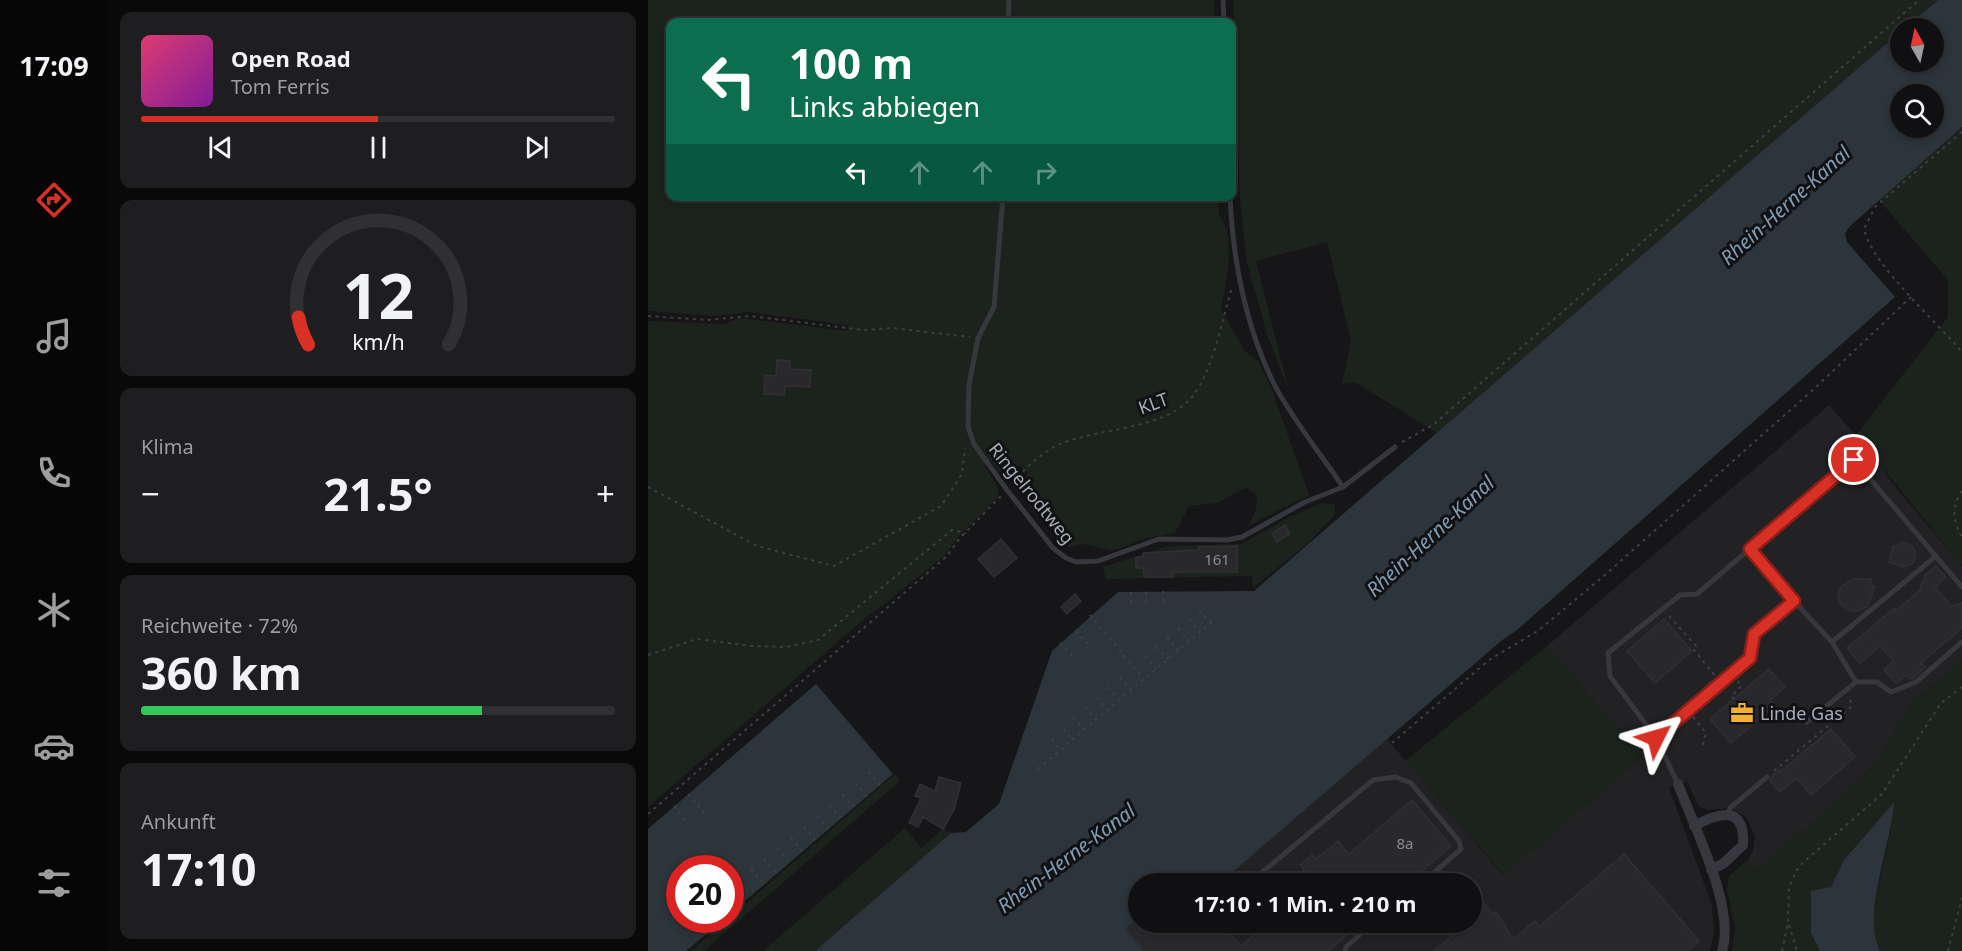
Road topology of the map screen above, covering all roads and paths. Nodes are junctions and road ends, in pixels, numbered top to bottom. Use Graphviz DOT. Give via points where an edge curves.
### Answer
graph roads {
  1 [pos="1009,0"];
  2 [pos="1223,0"];
  3 [pos="1919,0"];
  4 [pos="1008,18"];
  5 [pos="1224,18"];
  6 [pos="1962,132"];
  7 [pos="1003,201"];
  8 [pos="1230,201"];
  9 [pos="1236,273"];
  10 [pos="1911,297"];
  11 [pos="648,316"];
  12 [pos="978,338"];
  13 [pos="1962,352"];
  14 [pos="968,427"];
  15 [pos="1395,447"];
  16 [pos="648,487"];
  17 [pos="1343,488"];
  18 [pos="1007,490"];
  19 [pos="1962,491"];
  20 [pos="966,533"];
  21 [pos="1962,537"];
  22 [pos="1750,549"];
  23 [pos="1936,556"];
  24 [pos="1962,587"];
  25 [pos="1163,591"];
  26 [pos="1131,592"];
  27 [pos="1146,592"];
  28 [pos="1794,601"];
  29 [pos="1164,606"];
  30 [pos="1131,607"];
  31 [pos="1146,607"];
  32 [pos="1663,609"];
  33 [pos="1200,610"];
  34 [pos="1090,615"];
  35 [pos="1189,618"];
  36 [pos="1216,618"];
  37 [pos="1210,623"];
  38 [pos="1178,628"];
  39 [pos="1076,631"];
  40 [pos="1200,632"];
  41 [pos="1167,637"];
  42 [pos="1189,641"];
  43 [pos="1060,642"];
  44 [pos="1832,642"];
  45 [pos="1962,642"];
  46 [pos="1090,646"];
  47 [pos="1156,646"];
  48 [pos="1178,650"];
  49 [pos="648,655"];
  50 [pos="1145,656"];
  51 [pos="1168,659"];
  52 [pos="1076,660"];
  53 [pos="1156,669"];
  54 [pos="1732,674"];
  55 [pos="1120,677"];
  56 [pos="1144,679"];
  57 [pos="1856,682"];
  58 [pos="1108,687"];
  59 [pos="1962,687"];
  60 [pos="1131,690"];
  61 [pos="1847,690"];
  62 [pos="1097,697"];
  63 [pos="1118,699"];
  64 [pos="1734,699"];
  65 [pos="1085,707"];
  66 [pos="1107,710"];
  67 [pos="1073,717"];
  68 [pos="1096,720"];
  69 [pos="1807,722"];
  70 [pos="1699,725"];
  71 [pos="1064,729"];
  72 [pos="1084,729"];
  73 [pos="1656,738"];
  74 [pos="1072,739"];
  75 [pos="1053,740"];
  76 [pos="1392,743"];
  77 [pos="1702,748"];
  78 [pos="1060,750"];
  79 [pos="1038,769"];
  80 [pos="868,772"];
  81 [pos="1767,777"];
  82 [pos="855,783"];
  83 [pos="1678,784"];
  84 [pos="880,785"];
  85 [pos="688,794"];
  86 [pos="842,794"];
  87 [pos="867,797"];
  88 [pos="829,805"];
  89 [pos="674,806"];
  90 [pos="854,807"];
  91 [pos="704,813"];
  92 [pos="648,814"];
  93 [pos="1728,814"];
  94 [pos="817,816"];
  95 [pos="841,818"];
  96 [pos="686,821"];
  97 [pos="1694,826"];
  98 [pos="804,827"];
  99 [pos="828,829"];
  100 [pos="791,838"];
  101 [pos="815,840"];
  102 [pos="777,848"];
  103 [pos="802,851"];
  104 [pos="764,859"];
  105 [pos="789,862"];
  106 [pos="751,869"];
  107 [pos="1711,870"];
  108 [pos="777,873"];
  109 [pos="1261,873"];
  110 [pos="1435,873"];
  111 [pos="764,884"];
  112 [pos="744,887"];
  113 [pos="751,895"];
  114 [pos="1962,898"];
  115 [pos="1788,922"];
  116 [pos="1362,933"];
  117 [pos="1345,951"];
  118 [pos="1722,951"];
  119 [pos="1782,951"];
  120 [pos="1797,951"];
  121 [pos="1948,951"];
  1 -- 4 [label="lane"];
  2 -- 5 [label="lane"];
  3 -- 15 [label="path" via="1433,425"];
  6 -- 10 [label="path" via="1875,207 1864,228 1870,247"];
  7 -- 12 [label="lane, Ringelrodtweg" via="994,307"];
  8 -- 9 [label="lane"];
  9 -- 17 [label="lane" via="1255,337 1275,385"];
  9 -- 18 [label="path, KLT" via="1205,377 1191,398 1168,414 1059,445 1036,459"];
  10 -- 13 [label="path"];
  10 -- 76 [label="path" via="1605,575 1539,630 1489,660"];
  11 -- 12 [label="path" via="707,320 750,316"];
  12 -- 14 [label="lane, Ringelrodtweg" via="969,385"];
  14 -- 16 [label="path" via="962,474 941,506 834,566 757,546"];
  14 -- 18 [label="lane, Ringelrodtweg" via="974,444"];
  15 -- 17 [label="lane, Ringelrodtweg"];
  17 -- 18 [label="lane, Ringelrodtweg" via="1305,502 1242,537 1159,539 1098,561 1076,562 1053,548"];
  18 -- 20 [label="path, KLT"];
  19 -- 21 [label="path" via="1954,507"];
  20 -- 49 [label="path" via="952,530 818,640 786,647 696,639"];
  20 -- 92 [label="path, KLT" via="946,557"];
  22 -- 23 [label="lane" via="1854,460"];
  22 -- 28 [label="lane"];
  22 -- 32 [label="lane" via="1697,594 1680,595"];
  23 -- 24 [label="lane"];
  23 -- 44 [label="lane"];
  25 -- 29 [label="path"];
  26 -- 30 [label="path"];
  27 -- 31 [label="path"];
  28 -- 44 [label="lane"];
  28 -- 54 [label="lane" via="1754,634 1750,658"];
  32 -- 54 [label="path" via="1696,646 1693,649 1718,679 1728,670"];
  32 -- 73 [label="lane" via="1608,653 1610,676"];
  33 -- 37 [label="path"];
  34 -- 56 [label="path"];
  35 -- 40 [label="path"];
  36 -- 37 [label="path"];
  37 -- 40 [label="path"];
  38 -- 42 [label="path"];
  39 -- 46 [label="path"];
  40 -- 42 [label="path"];
  41 -- 48 [label="path"];
  42 -- 48 [label="path"];
  43 -- 52 [label="path"];
  44 -- 57 [label="lane"];
  45 -- 57 [label="lane" via="1916,682 1900,690 1890,692 1877,682"];
  47 -- 51 [label="path"];
  48 -- 51 [label="path"];
  50 -- 53 [label="path"];
  51 -- 53 [label="path"];
  53 -- 56 [label="path"];
  54 -- 64 [label="path" via="1742,686 1731,696"];
  54 -- 73 [label="lane"];
  55 -- 60 [label="path"];
  56 -- 60 [label="path"];
  57 -- 61 [label="lane"];
  58 -- 63 [label="path"];
  59 -- 115 [label="path" via="1941,703 1882,794 1798,866 1790,887"];
  60 -- 66 [label="path"];
  61 -- 69 [label="lane"];
  61 -- 81 [label="path" via="1852,706"];
  62 -- 66 [label="path"];
  65 -- 68 [label="path"];
  66 -- 68 [label="path"];
  67 -- 72 [label="path"];
  68 -- 72 [label="path"];
  70 -- 77 [label="path" via="1706,733"];
  71 -- 74 [label="path"];
  72 -- 74 [label="path"];
  73 -- 83 [label="lane"];
  74 -- 78 [label="path"];
  75 -- 78 [label="path"];
  78 -- 79 [label="path"];
  80 -- 84 [label="path"];
  81 -- 93 [label="lane"];
  82 -- 87 [label="path"];
  83 -- 97 [label="street"];
  85 -- 91 [label="path"];
  86 -- 90 [label="path"];
  88 -- 95 [label="path"];
  89 -- 96 [label="path"];
  93 -- 97 [label="street"];
  93 -- 107 [label="street" via="1740,821 1743,845"];
  94 -- 99 [label="path"];
  97 -- 107 [label="street"];
  98 -- 101 [label="path"];
  100 -- 103 [label="path"];
  102 -- 105 [label="path"];
  104 -- 108 [label="path"];
  106 -- 111 [label="path"];
  107 -- 118 [label="street" via="1724,908 1727,933"];
  109 -- 110 [label="lane" via="1373,780 1395,777 1411,783 1459,841 1461,849 1456,856"];
  112 -- 113 [label="path"];
  114 -- 121 [label="path"];
  115 -- 119 [label="path"];
  115 -- 120 [label="path"];
  116 -- 117 [label="lane"];
}
